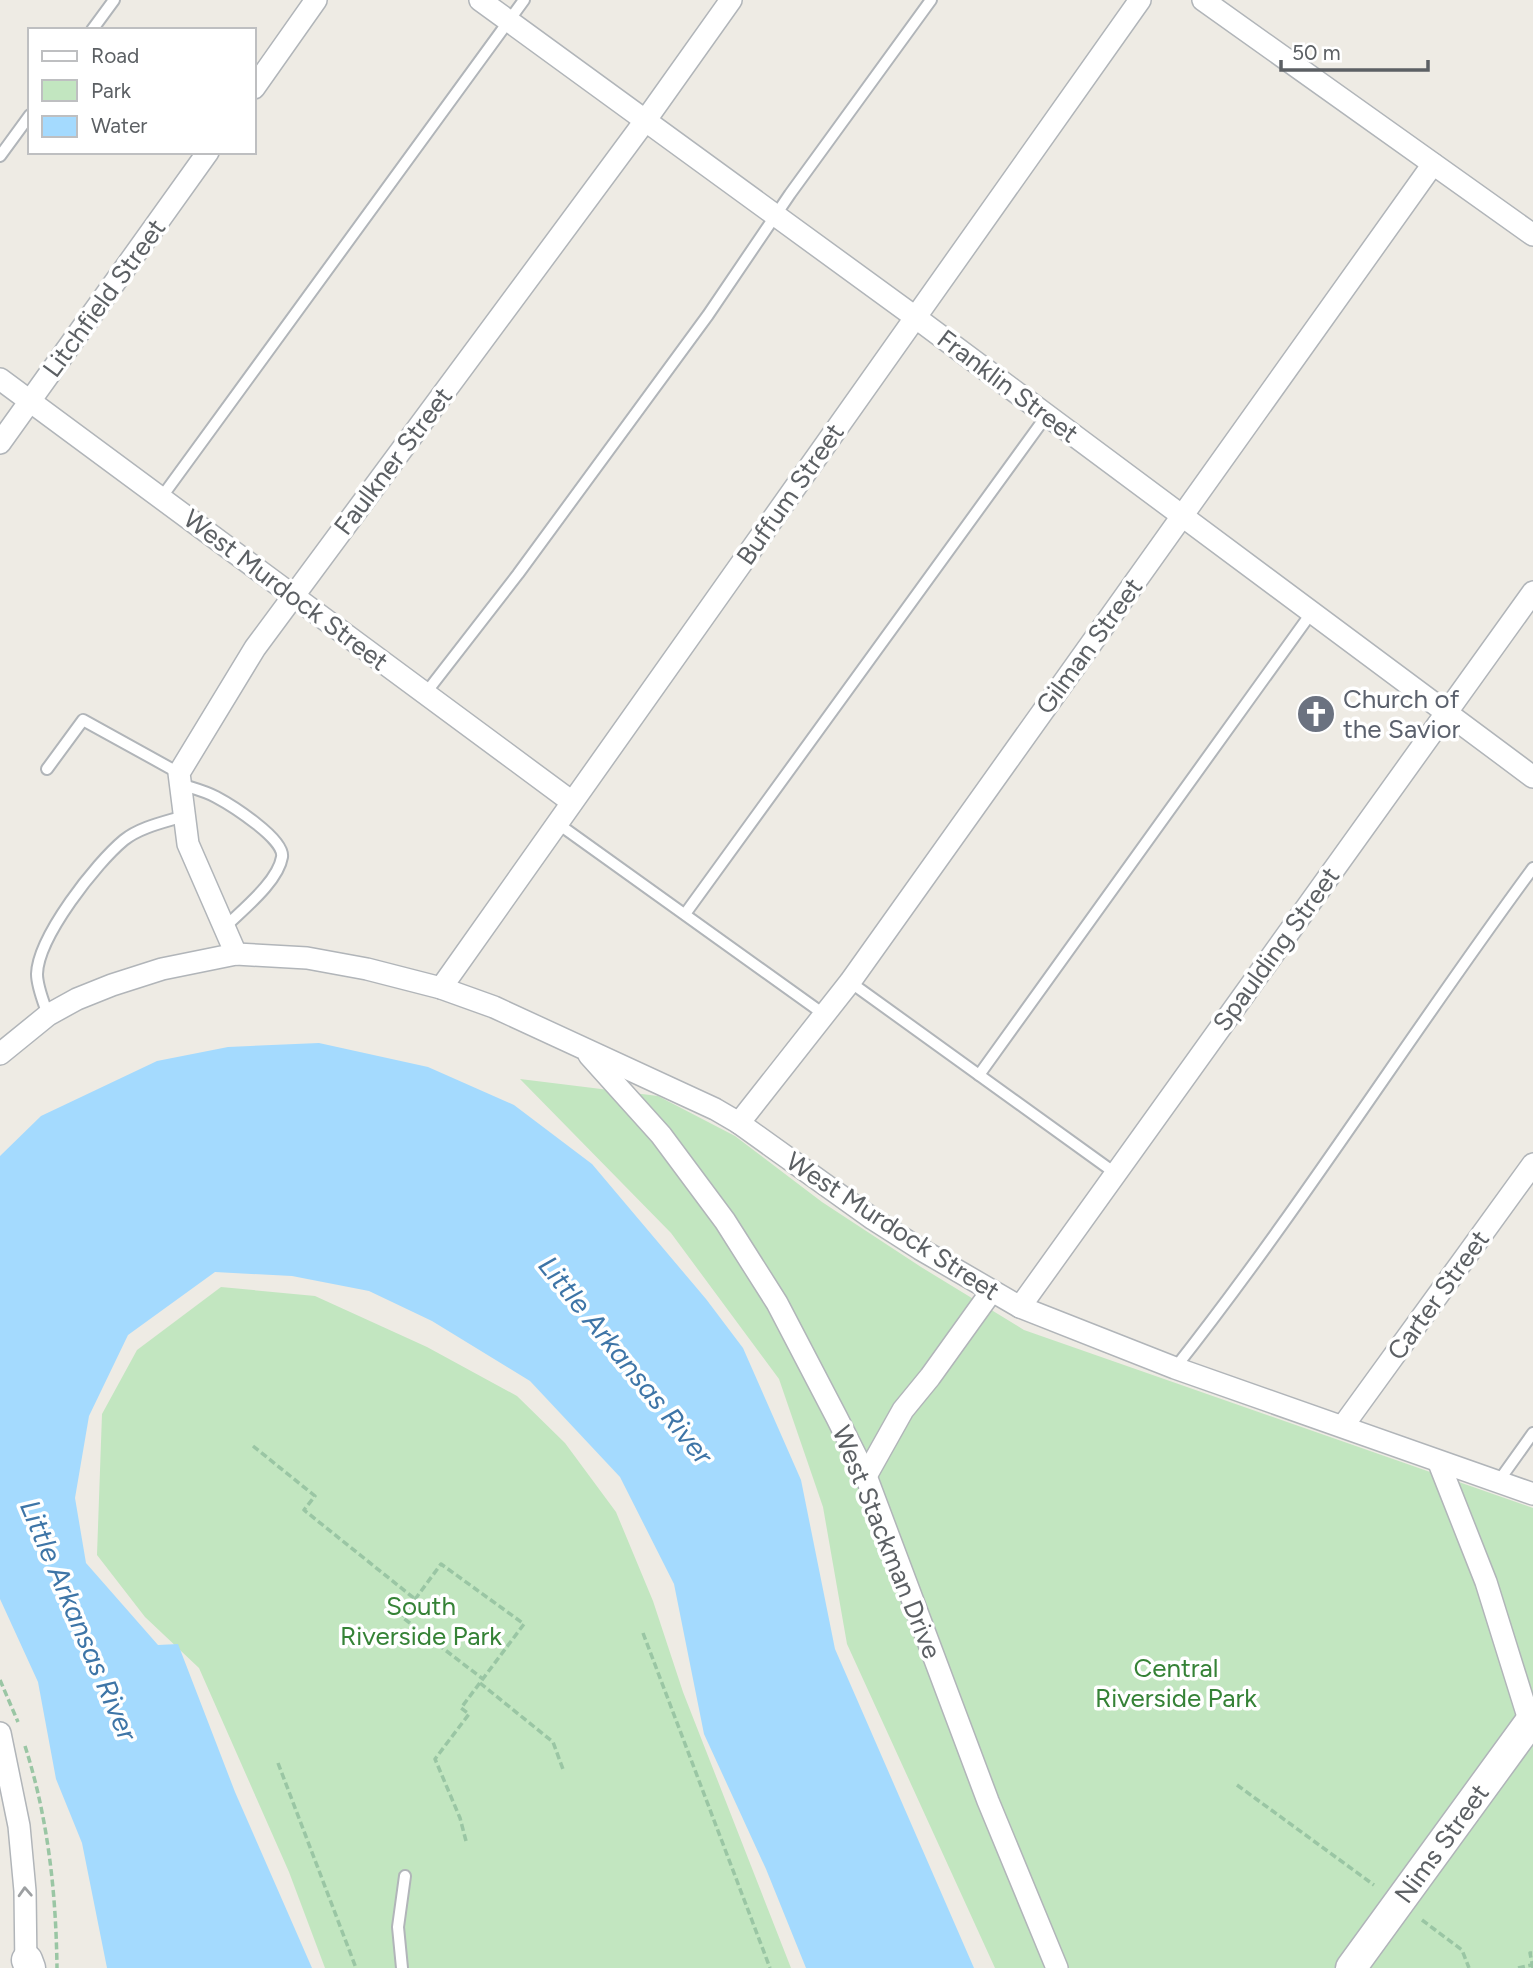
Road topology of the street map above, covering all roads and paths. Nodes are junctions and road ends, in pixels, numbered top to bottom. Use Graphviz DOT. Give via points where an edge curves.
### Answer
graph roads {
  1 [pos="114,0"];
  2 [pos="316,0"];
  3 [pos="480,0"];
  4 [pos="524,0"];
  5 [pos="731,0"];
  6 [pos="931,0"];
  7 [pos="1140,0"];
  8 [pos="1203,0"];
  9 [pos="509,21"];
  10 [pos="93,28"];
  11 [pos="256,85"];
  12 [pos="28,119"];
  13 [pos="645,121"];
  14 [pos="207,154"];
  15 [pos="0,156"];
  16 [pos="1433,164"];
  17 [pos="775,215"];
  18 [pos="1533,235"];
  19 [pos="915,317"];
  20 [pos="0,379"];
  21 [pos="30,401"];
  22 [pos="1047,415"];
  23 [pos="0,443"];
  24 [pos="161,498"];
  25 [pos="1182,516"];
  26 [pos="1533,592"];
  27 [pos="293,596"];
  28 [pos="1312,612"];
  29 [pos="425,694"];
  30 [pos="1446,711"];
  31 [pos="47,769"];
  32 [pos="1533,777"];
  33 [pos="180,778"];
  34 [pos="572,802"];
  35 [pos="184,816"];
  36 [pos="557,823"];
  37 [pos="1533,868"];
  38 [pos="685,915"];
  39 [pos="225,928"];
  40 [pos="236,954"];
  41 [pos="850,982"];
  42 [pos="441,988"];
  43 [pos="825,1015"];
  44 [pos="48,1016"];
  45 [pos="583,1048"];
  46 [pos="0,1054"];
  47 [pos="979,1074"];
  48 [pos="739,1123"];
  49 [pos="1533,1164"];
  50 [pos="1115,1173"];
  51 [pos="991,1292"];
  52 [pos="1020,1307"];
  53 [pos="1175,1368"];
  54 [pos="1343,1426"];
  55 [pos="1533,1433"];
  56 [pos="253,1446"];
  57 [pos="1439,1463"];
  58 [pos="866,1476"];
  59 [pos="1497,1482"];
  60 [pos="1533,1494"];
  61 [pos="415,1599"];
  62 [pos="643,1633"];
  63 [pos="481,1681"];
  64 [pos="1532,1723"];
  65 [pos="0,1733"];
  66 [pos="278,1763"];
  67 [pos="565,1772"];
  68 [pos="1237,1785"];
  69 [pos="467,1841"];
  70 [pos="405,1876"];
  71 [pos="1374,1885"];
  72 [pos="1422,1920"];
  73 [pos="1533,1953"];
  74 [pos="28,1965"];
  75 [pos="1532,1967"];
  76 [pos="356,1968"];
  77 [pos="402,1968"];
  78 [pos="770,1968"];
  79 [pos="1057,1968"];
  80 [pos="1350,1968"];
  81 [pos="1469,1968"];
  82 [pos="1518,1968"];
  1 -- 10 [label="lane"];
  2 -- 11 [label="street"];
  3 -- 9 [label="street, Franklin Street"];
  4 -- 9 [label="lane"];
  5 -- 13 [label="street, Faulkner Street"];
  6 -- 17 [label="lane"];
  7 -- 19 [label="street, Buffum Street"];
  8 -- 16 [label="street"];
  9 -- 13 [label="street, Franklin Street"];
  9 -- 24 [label="lane"];
  12 -- 15 [label="lane"];
  13 -- 17 [label="street, Franklin Street"];
  13 -- 27 [label="street, Faulkner Street"];
  14 -- 21 [label="street, Litchfield Street"];
  16 -- 18 [label="street"];
  16 -- 25 [label="street, Gilman Street"];
  17 -- 19 [label="street, Franklin Street"];
  17 -- 29 [label="lane" via="708,315"];
  19 -- 22 [label="street, Franklin Street"];
  19 -- 34 [label="street, Buffum Street"];
  20 -- 21 [label="street, West Murdock Street"];
  21 -- 23 [label="street, Litchfield Street"];
  21 -- 24 [label="street, West Murdock Street"];
  22 -- 25 [label="street, Franklin Street"];
  22 -- 38 [label="lane"];
  24 -- 27 [label="street, West Murdock Street"];
  25 -- 28 [label="street, Franklin Street"];
  25 -- 41 [label="street, Gilman Street"];
  26 -- 30 [label="street, Spaulding Street"];
  27 -- 29 [label="street, West Murdock Street"];
  27 -- 33 [label="street, Faulkner Street" via="255,648"];
  28 -- 30 [label="street, Franklin Street"];
  28 -- 47 [label="lane"];
  29 -- 34 [label="street, West Murdock Street"];
  30 -- 32 [label="street, Franklin Street"];
  30 -- 50 [label="street, Spaulding Street"];
  31 -- 33 [label="lane" via="83,720"];
  33 -- 35 [label="street"];
  33 -- 39 [label="lane" via="252,820 281,846 277,871"];
  34 -- 36 [label="street, Buffum Street"];
  35 -- 39 [label="street" via="188,844"];
  35 -- 44 [label="lane" via="126,838 96,868 57,921 42,950 37,974"];
  36 -- 38 [label="lane"];
  36 -- 42 [label="street, Buffum Street"];
  37 -- 53 [label="lane"];
  38 -- 43 [label="lane"];
  39 -- 40 [label="street"];
  40 -- 42 [label="street, West Murdock Street" via="307,958"];
  40 -- 44 [label="street, West Murdock Street" via="181,964 112,985"];
  41 -- 43 [label="street, Gilman Street"];
  41 -- 47 [label="lane"];
  42 -- 45 [label="street, West Murdock Street"];
  43 -- 48 [label="street, Gilman Street"];
  44 -- 46 [label="street, West Murdock Street"];
  45 -- 48 [label="street, West Murdock Street"];
  45 -- 58 [label="street, West Stackman Drive" via="661,1135 725,1221 777,1303"];
  47 -- 50 [label="lane"];
  48 -- 51 [label="street, West Murdock Street" via="873,1219"];
  49 -- 54 [label="street, Carter Street"];
  50 -- 52 [label="street, Spaulding Street"];
  51 -- 52 [label="street, West Murdock Street"];
  51 -- 58 [label="street" via="903,1410"];
  52 -- 53 [label="street, West Murdock Street"];
  53 -- 54 [label="street, West Murdock Street"];
  54 -- 57 [label="street, West Murdock Street"];
  55 -- 59 [label="lane"];
  56 -- 61 [label="path" via="315,1496 304,1510"];
  57 -- 59 [label="street, West Murdock Street"];
  57 -- 64 [label="street" via="1486,1582"];
  58 -- 79 [label="street, West Stackman Drive" via="988,1801"];
  59 -- 60 [label="street, West Murdock Street"];
  61 -- 63 [label="path" via="402,1618"];
  61 -- 63 [label="path" via="441,1564 524,1624"];
  62 -- 78 [label="path"];
  63 -- 67 [label="path" via="554,1742"];
  63 -- 69 [label="path" via="461,1707 469,1714 435,1759"];
  64 -- 80 [label="street, Nims Street"];
  74 -- 65 [label="street, one-way" via="19,1826"];
  66 -- 76 [label="path"];
  68 -- 71 [label="path"];
  70 -- 77 [label="lane" via="398,1927"];
  72 -- 81 [label="path" via="1462,1950"];
  73 -- 75 [label="path"];
  75 -- 82 [label="path"];
}
